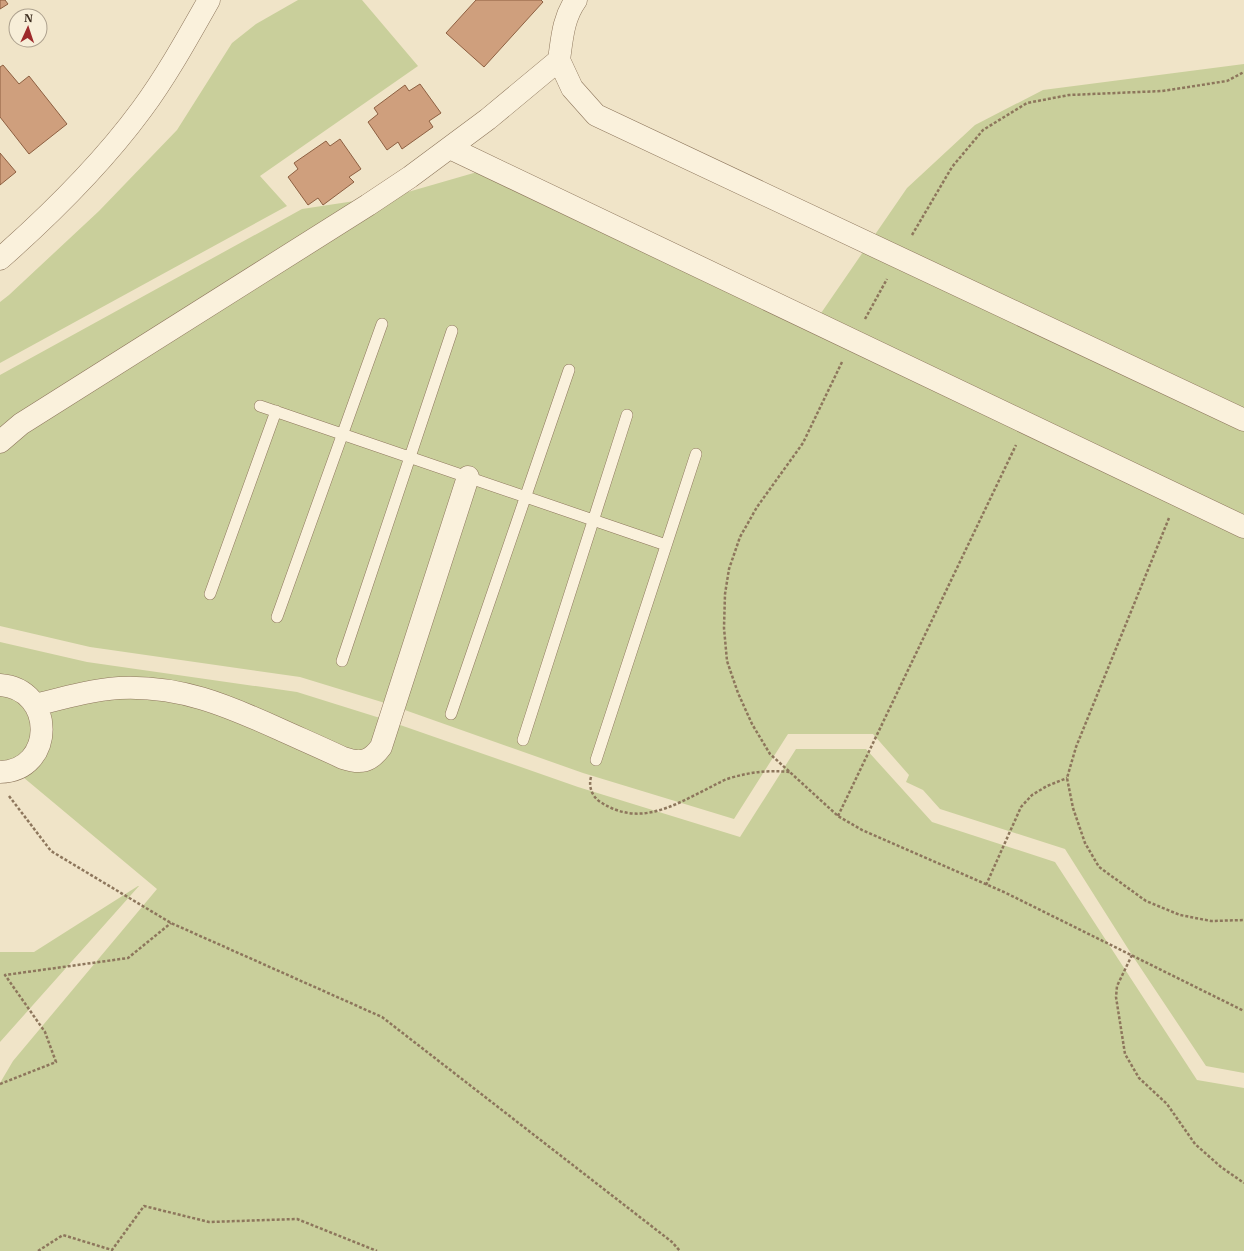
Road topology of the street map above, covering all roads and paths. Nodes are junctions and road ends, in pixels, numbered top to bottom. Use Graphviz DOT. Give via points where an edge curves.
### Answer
graph roads {
  1 [pos="209,0"];
  2 [pos="576,0"];
  3 [pos="559,60"];
  4 [pos="1244,72"];
  5 [pos="450,148"];
  6 [pos="899,257"];
  7 [pos="0,259"];
  8 [pos="382,324"];
  9 [pos="452,331"];
  10 [pos="853,340"];
  11 [pos="569,370"];
  12 [pos="260,406"];
  13 [pos="276,411"];
  14 [pos="627,416"];
  15 [pos="1244,420"];
  16 [pos="1026,423"];
  17 [pos="342,434"];
  18 [pos="0,442"];
  19 [pos="696,454"];
  20 [pos="410,457"];
  21 [pos="468,477"];
  22 [pos="1178,495"];
  23 [pos="526,497"];
  24 [pos="594,520"];
  25 [pos="1244,527"];
  26 [pos="666,544"];
  27 [pos="210,594"];
  28 [pos="277,617"];
  29 [pos="342,662"];
  30 [pos="0,685"];
  31 [pos="35,705"];
  32 [pos="451,714"];
  33 [pos="523,740"];
  34 [pos="596,760"];
  35 [pos="790,772"];
  36 [pos="1067,778"];
  37 [pos="2,781"];
  38 [pos="838,816"];
  39 [pos="986,885"];
  40 [pos="1244,920"];
  41 [pos="171,923"];
  42 [pos="1132,955"];
  43 [pos="1244,1011"];
  44 [pos="0,1084"];
  45 [pos="1244,1183"];
  46 [pos="38,1251"];
  47 [pos="377,1251"];
  48 [pos="680,1251"];
  1 -- 7 [label="street" via="143,108 110,150 38,226"];
  2 -- 3 [label="street" via="564,24"];
  3 -- 5 [label="street"];
  3 -- 6 [label="street" via="572,88 596,115"];
  4 -- 6 [label="path" via="1227,81 1162,91 1069,95 1027,103 983,130 952,167"];
  5 -- 10 [label="street"];
  5 -- 18 [label="street" via="368,205 21,424"];
  6 -- 10 [label="path"];
  6 -- 15 [label="street"];
  8 -- 17 [label="lane"];
  9 -- 20 [label="lane"];
  10 -- 16 [label="street"];
  10 -- 35 [label="path" via="803,443 757,507 740,537 729,569 725,594 726,660 738,693 752,724 770,754"];
  11 -- 23 [label="lane"];
  12 -- 13 [label="lane"];
  13 -- 17 [label="lane"];
  13 -- 27 [label="lane"];
  14 -- 24 [label="lane"];
  16 -- 22 [label="street"];
  16 -- 38 [label="path"];
  17 -- 20 [label="lane"];
  17 -- 28 [label="lane"];
  19 -- 26 [label="lane"];
  20 -- 21 [label="lane"];
  20 -- 29 [label="lane"];
  21 -- 23 [label="lane"];
  21 -- 31 [label="street" via="381,746 368,759 360,762 349,760 228,706 182,693 118,688 78,694"];
  22 -- 25 [label="street"];
  22 -- 36 [label="path" via="1076,747"];
  23 -- 24 [label="lane"];
  23 -- 32 [label="lane"];
  24 -- 26 [label="lane"];
  24 -- 33 [label="lane"];
  26 -- 34 [label="lane"];
  30 -- 31 [label="street" via="21,691"];
  31 -- 37 [label="street" via="42,724 39,745 23,765"];
  34 -- 35 [label="path" via="590,781 592,794 616,811 630,813 647,813 671,807 727,779 746,774 764,771"];
  35 -- 38 [label="path"];
  36 -- 39 [label="path" via="1032,795 1021,807"];
  36 -- 40 [label="path" via="1073,808 1085,843 1099,867 1146,901 1180,915 1211,921"];
  37 -- 41 [label="path" via="51,851"];
  38 -- 39 [label="path" via="862,830"];
  39 -- 42 [label="path"];
  41 -- 44 [label="path" via="128,958 5,975 45,1032 56,1062"];
  41 -- 48 [label="path" via="382,1017"];
  42 -- 43 [label="path"];
  42 -- 45 [label="path" via="1117,986 1116,997 1125,1054 1139,1078 1167,1104 1195,1144"];
  46 -- 47 [label="path" via="63,1235 112,1250 144,1206 209,1222 296,1219"];
}
